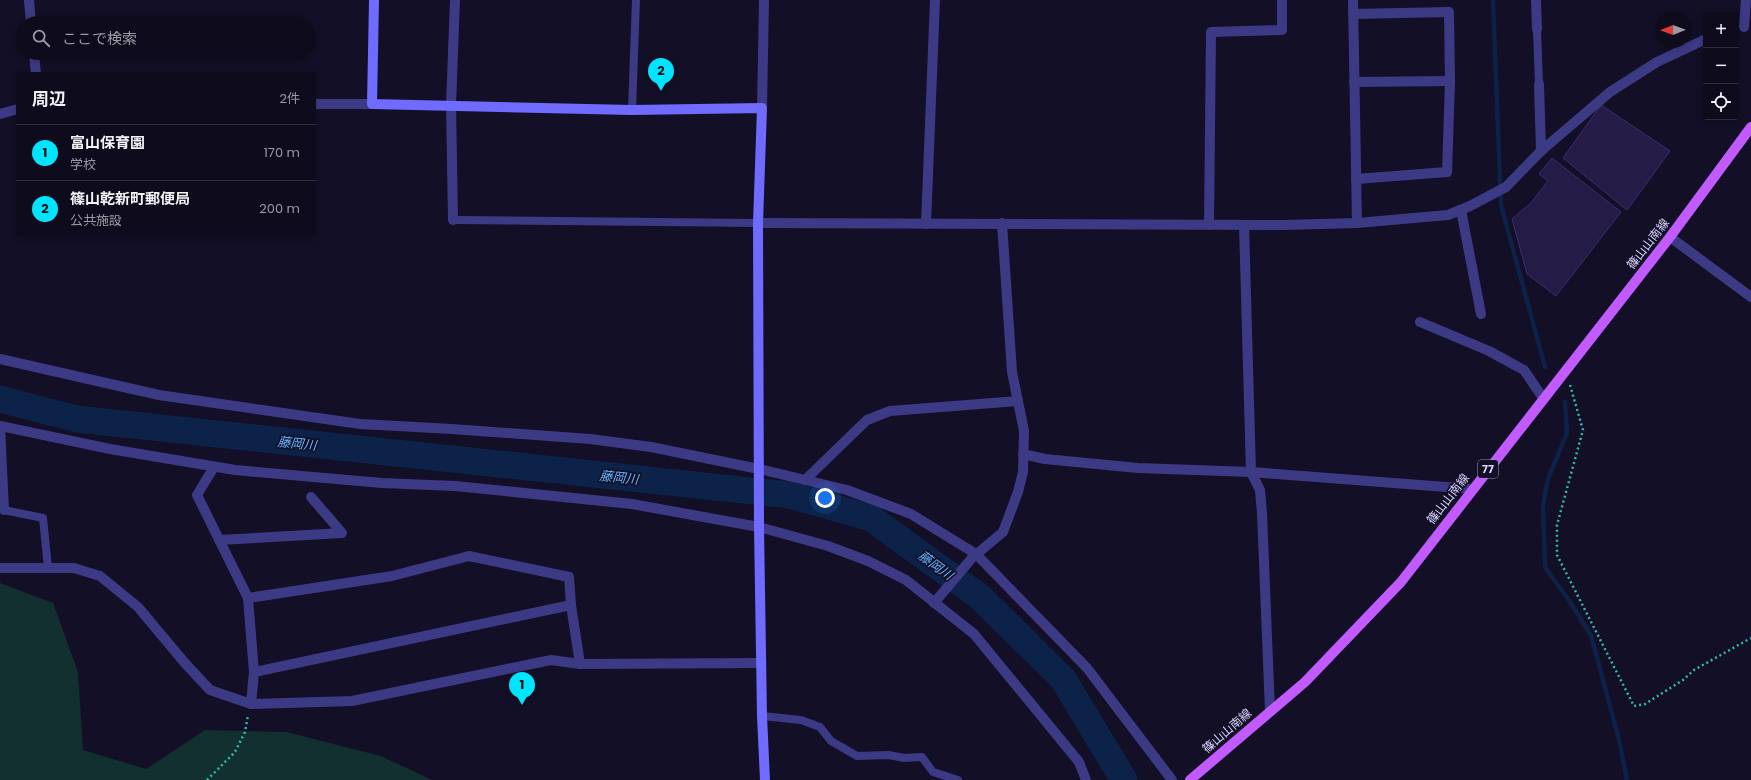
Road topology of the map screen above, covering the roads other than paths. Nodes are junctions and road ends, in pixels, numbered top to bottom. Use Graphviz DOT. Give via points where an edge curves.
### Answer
graph roads {
  1 [pos="29,0"];
  2 [pos="374,0"];
  3 [pos="455,0"];
  4 [pos="636,0"];
  5 [pos="764,0"];
  6 [pos="935,0"];
  7 [pos="1282,0"];
  8 [pos="1352,0"];
  9 [pos="1536,0"];
  10 [pos="1746,0"];
  11 [pos="1353,14"];
  12 [pos="30,16"];
  13 [pos="1744,28"];
  14 [pos="1537,29"];
  15 [pos="1703,40"];
  16 [pos="35,60"];
  17 [pos="36,72"];
  18 [pos="1450,81"];
  19 [pos="1354,82"];
  20 [pos="1539,84"];
  21 [pos="316,104"];
  22 [pos="372,104"];
  23 [pos="451,105"];
  24 [pos="762,108"];
  25 [pos="16,110"];
  26 [pos="632,110"];
  27 [pos="0,114"];
  28 [pos="1751,127"];
  29 [pos="1541,152"];
  30 [pos="1356,179"];
  31 [pos="1461,210"];
  32 [pos="453,220"];
  33 [pos="758,223"];
  34 [pos="1002,223"];
  35 [pos="1358,223"];
  36 [pos="926,224"];
  37 [pos="1208,225"];
  38 [pos="1244,225"];
  39 [pos="1670,237"];
  40 [pos="1751,297"];
  41 [pos="1481,314"];
  42 [pos="1420,322"];
  43 [pos="0,359"];
  44 [pos="1543,398"];
  45 [pos="1018,400"];
  46 [pos="0,426"];
  47 [pos="1023,454"];
  48 [pos="214,467"];
  49 [pos="759,472"];
  50 [pos="1251,472"];
  51 [pos="805,480"];
  52 [pos="1472,489"];
  53 [pos="310,498"];
  54 [pos="4,510"];
  55 [pos="760,527"];
  56 [pos="219,540"];
  57 [pos="974,556"];
  58 [pos="0,568"];
  59 [pos="48,568"];
  60 [pos="248,598"];
  61 [pos="936,600"];
  62 [pos="571,605"];
  63 [pos="761,663"];
  64 [pos="580,664"];
  65 [pos="254,672"];
  66 [pos="251,704"];
  67 [pos="1270,711"];
  68 [pos="762,716"];
  69 [pos="765,780"];
  70 [pos="958,780"];
  71 [pos="1086,780"];
  72 [pos="1172,780"];
  73 [pos="1190,780"];
  1 -- 12 [label="street"];
  2 -- 22 [label="street"];
  3 -- 23 [label="street"];
  4 -- 26 [label="lane"];
  5 -- 24 [label="street"];
  6 -- 36 [label="street"];
  7 -- 37 [label="street" via="1282,30 1211,32"];
  8 -- 11 [label="street"];
  9 -- 14 [label="street"];
  10 -- 13 [label="street"];
  11 -- 18 [label="street" via="1449,12"];
  11 -- 19 [label="street"];
  14 -- 20 [label="lane"];
  15 -- 29 [label="street" via="1657,62 1610,92"];
  16 -- 17 [label="street"];
  18 -- 19 [label="street"];
  18 -- 30 [label="street" via="1447,172"];
  19 -- 30 [label="street"];
  20 -- 29 [label="street"];
  21 -- 22 [label="street"];
  22 -- 23 [label="street"];
  23 -- 26 [label="street"];
  23 -- 32 [label="street"];
  24 -- 26 [label="street"];
  24 -- 33 [label="street"];
  25 -- 27 [label="street"];
  28 -- 39 [label="main road, 篠山山南線 / 77"];
  29 -- 31 [label="street" via="1506,187"];
  30 -- 35 [label="street"];
  31 -- 35 [label="street" via="1448,215"];
  31 -- 41 [label="street"];
  32 -- 33 [label="lane"];
  33 -- 36 [label="street"];
  33 -- 49 [label="street"];
  34 -- 36 [label="street"];
  34 -- 37 [label="street"];
  34 -- 45 [label="street" via="1012,372"];
  35 -- 38 [label="street"];
  37 -- 38 [label="street"];
  38 -- 50 [label="street"];
  39 -- 40 [label="street"];
  39 -- 44 [label="main road, 篠山山南線 / 77"];
  42 -- 44 [label="street" via="1489,351 1524,370"];
  43 -- 49 [label="street" via="159,395 360,424 590,439 651,447"];
  44 -- 52 [label="main road, 篠山山南線 / 77"];
  45 -- 47 [label="street" via="1024,431"];
  45 -- 51 [label="street" via="890,411 867,420"];
  46 -- 48 [label="street"];
  46 -- 54 [label="street"];
  47 -- 50 [label="street" via="1045,459 1138,468"];
  47 -- 57 [label="street" via="1023,472 1018,492 1003,532"];
  48 -- 55 [label="street" via="382,483 455,486 632,504"];
  48 -- 56 [label="street" via="197,495"];
  49 -- 51 [label="street"];
  49 -- 55 [label="street"];
  50 -- 52 [label="street"];
  50 -- 67 [label="street" via="1260,490 1262,513"];
  51 -- 57 [label="street" via="847,490 911,514"];
  52 -- 67 [label="main road, 篠山山南線 / 77" via="1401,582 1305,682"];
  53 -- 56 [label="street" via="342,533"];
  54 -- 59 [label="lane" via="42,518"];
  55 -- 61 [label="street" via="828,546 868,561 906,580"];
  55 -- 63 [label="street"];
  56 -- 60 [label="street"];
  57 -- 61 [label="street"];
  57 -- 72 [label="street" via="1087,668"];
  58 -- 59 [label="street"];
  59 -- 66 [label="street" via="74,568 100,576 138,607 210,690"];
  60 -- 62 [label="street" via="392,576 469,556 569,577"];
  60 -- 65 [label="street"];
  61 -- 71 [label="street" via="974,634 1079,762"];
  62 -- 64 [label="street"];
  62 -- 65 [label="street"];
  63 -- 64 [label="street"];
  63 -- 68 [label="street"];
  64 -- 66 [label="street" via="551,660 352,701"];
  65 -- 66 [label="street"];
  67 -- 73 [label="main road, 篠山山南線 / 77"];
  68 -- 69 [label="street"];
  68 -- 70 [label="lane" via="801,720 820,727 831,741 857,756 922,757 933,772"];
}
